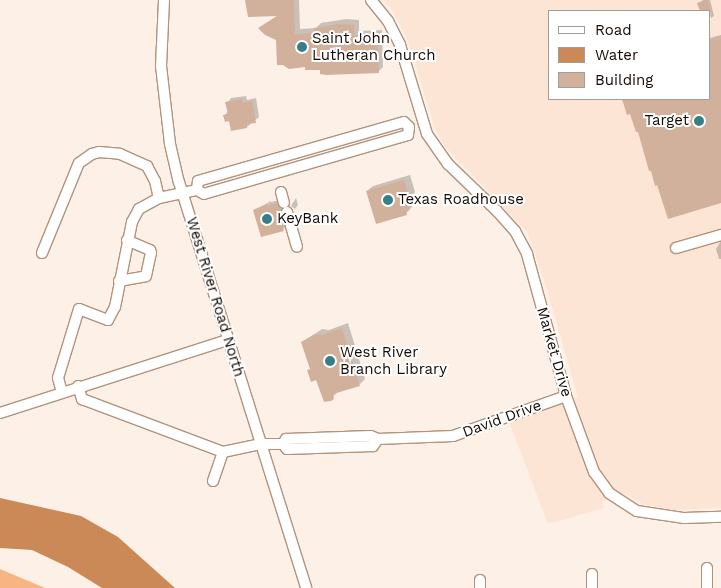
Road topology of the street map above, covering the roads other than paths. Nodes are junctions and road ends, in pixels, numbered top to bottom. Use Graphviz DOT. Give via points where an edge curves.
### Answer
graph roads {
  1 [pos="164,0"];
  2 [pos="371,0"];
  3 [pos="423,123"];
  4 [pos="281,192"];
  5 [pos="182,193"];
  6 [pos="158,198"];
  7 [pos="721,235"];
  8 [pos="127,240"];
  9 [pos="297,247"];
  10 [pos="676,248"];
  11 [pos="42,253"];
  12 [pos="120,282"];
  13 [pos="228,340"];
  14 [pos="78,386"];
  15 [pos="62,392"];
  16 [pos="566,396"];
  17 [pos="0,413"];
  18 [pos="260,444"];
  19 [pos="223,452"];
  20 [pos="212,481"];
  21 [pos="721,517"];
  22 [pos="707,568"];
  23 [pos="592,574"];
  24 [pos="306,588"];
  25 [pos="592,588"];
  26 [pos="706,588"];
  1 -- 5 [label="street, West River Road North" via="161,66 164,105"];
  2 -- 3 [label="street, Market Drive" via="388,21 400,45"];
  3 -- 5 [label="street" via="409,127 408,134 390,140 204,194 197,190"];
  3 -- 16 [label="street, Market Drive" via="448,164 515,231 527,254"];
  4 -- 9 [label="street"];
  5 -- 6 [label="street"];
  5 -- 13 [label="street, West River Road North"];
  6 -- 8 [label="street" via="139,209"];
  6 -- 11 [label="street" via="155,181 147,166 120,154 92,154 79,163"];
  7 -- 10 [label="street"];
  8 -- 12 [label="street"];
  8 -- 12 [label="street" via="151,253 146,276"];
  12 -- 15 [label="street" via="115,307 108,320 79,309 58,378"];
  13 -- 14 [label="street"];
  13 -- 18 [label="street, West River Road North"];
  14 -- 15 [label="street"];
  14 -- 19 [label="street" via="82,399"];
  15 -- 17 [label="street"];
  16 -- 18 [label="street, David Drive" via="463,434 378,439 372,436 286,439 283,444"];
  16 -- 21 [label="street, Market Drive" via="594,472 618,499 649,514 684,518"];
  18 -- 19 [label="street, David Drive"];
  18 -- 24 [label="street, West River Road North"];
  19 -- 20 [label="street"];
  22 -- 26 [label="street"];
  23 -- 25 [label="street"];
}
